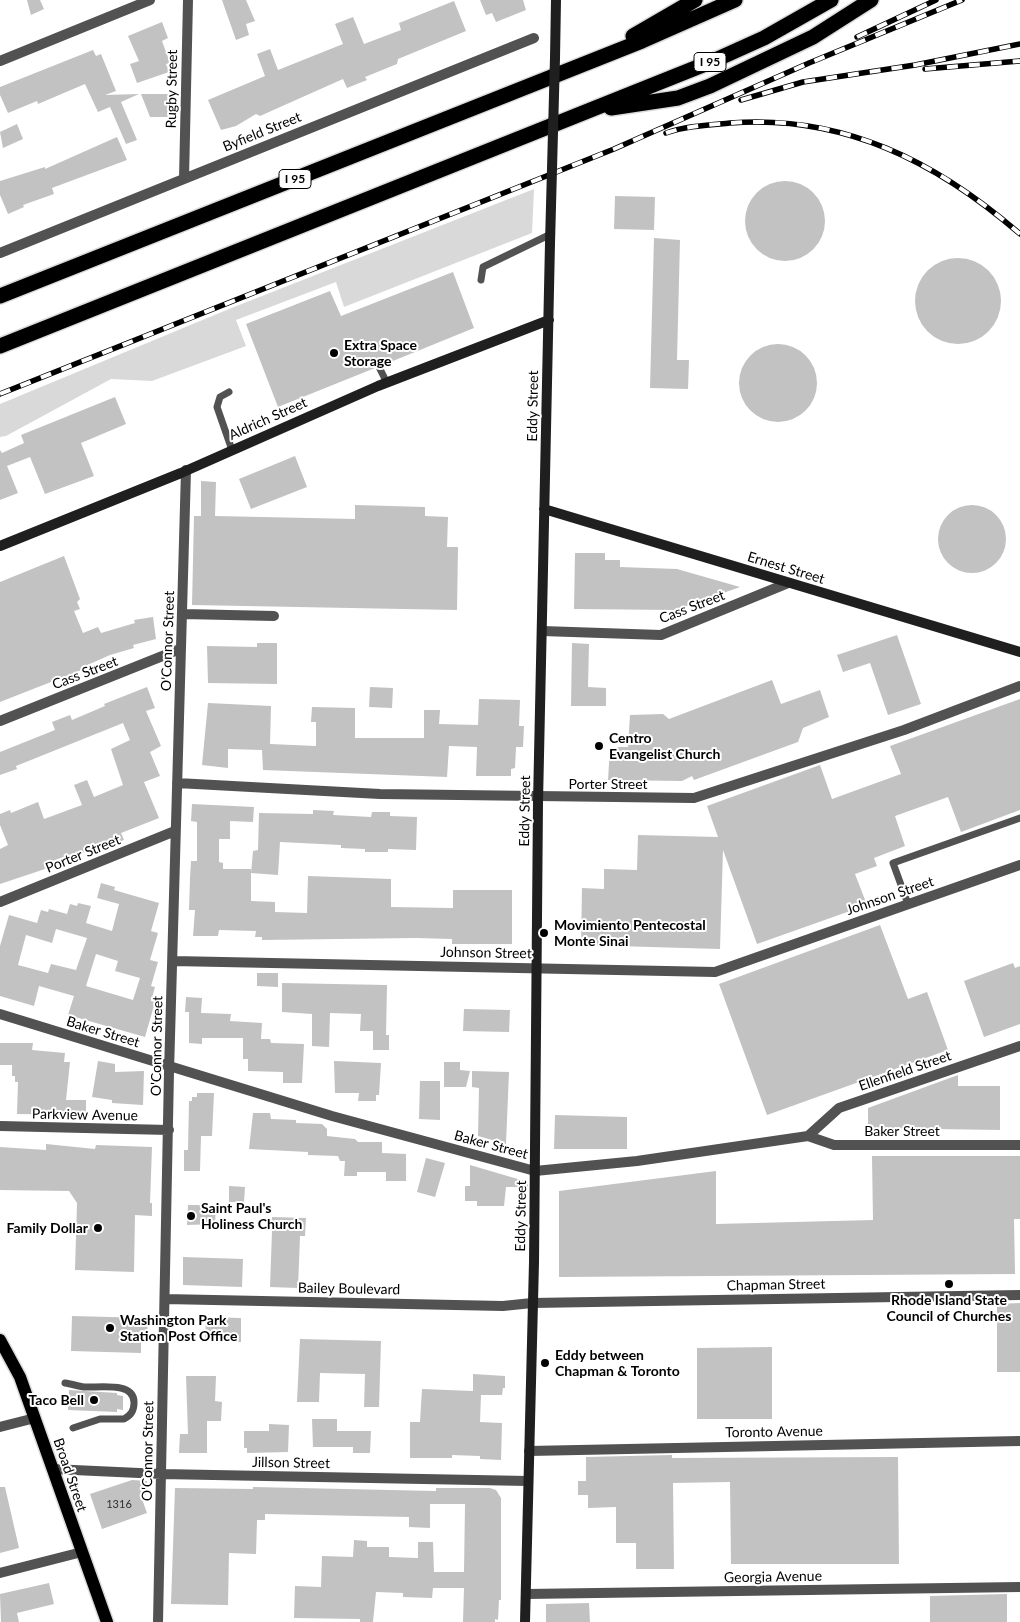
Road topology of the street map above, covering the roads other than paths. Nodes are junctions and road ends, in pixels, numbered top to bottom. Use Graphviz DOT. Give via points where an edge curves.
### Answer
graph roads {
  1 [pos="150,0"];
  2 [pos="188,0"];
  3 [pos="556,0"];
  4 [pos="694,0"];
  5 [pos="735,0"];
  6 [pos="831,0"];
  7 [pos="871,0"];
  8 [pos="534,38"];
  9 [pos="0,61"];
  10 [pos="590,62"];
  11 [pos="584,112"];
  12 [pos="184,179"];
  13 [pos="550,238"];
  14 [pos="0,253"];
  15 [pos="481,280"];
  16 [pos="0,296"];
  17 [pos="549,320"];
  18 [pos="0,346"];
  19 [pos="380,369"];
  20 [pos="386,383"];
  21 [pos="229,392"];
  22 [pos="232,450"];
  23 [pos="186,470"];
  24 [pos="544,509"];
  25 [pos="0,546"];
  26 [pos="788,583"];
  27 [pos="183,614"];
  28 [pos="274,616"];
  29 [pos="542,631"];
  30 [pos="180,649"];
  31 [pos="1020,652"];
  32 [pos="1020,686"];
  33 [pos="0,721"];
  34 [pos="177,783"];
  35 [pos="539,797"];
  36 [pos="1020,818"];
  37 [pos="176,831"];
  38 [pos="1020,865"];
  39 [pos="0,902"];
  40 [pos="908,904"];
  41 [pos="173,961"];
  42 [pos="538,968"];
  43 [pos="0,1014"];
  44 [pos="1020,1046"];
  45 [pos="169,1068"];
  46 [pos="0,1126"];
  47 [pos="169,1130"];
  48 [pos="808,1136"];
  49 [pos="1020,1145"];
  50 [pos="536,1171"];
  51 [pos="1020,1295"];
  52 [pos="165,1299"];
  53 [pos="532,1303"];
  54 [pos="0,1340"];
  55 [pos="65,1383"];
  56 [pos="35,1418"];
  57 [pos="0,1426"];
  58 [pos="73,1428"];
  59 [pos="1020,1441"];
  60 [pos="529,1452"];
  61 [pos="52,1469"];
  62 [pos="161,1474"];
  63 [pos="528,1481"];
  64 [pos="82,1552"];
  65 [pos="0,1572"];
  66 [pos="1020,1587"];
  67 [pos="526,1594"];
  68 [pos="107,1622"];
  69 [pos="158,1622"];
  70 [pos="525,1622"];
  1 -- 9 [label="street"];
  2 -- 12 [label="street, Rugby Street"];
  3 -- 13 [label="main road, Eddy Street, bridge"];
  4 -- 10 [label="highway"];
  5 -- 10 [label="highway, I 95"];
  6 -- 11 [label="highway, I 95" via="739,49"];
  7 -- 11 [label="highway" via="813,37 694,92 678,98"];
  8 -- 12 [label="street, Byfield Street"];
  10 -- 16 [label="highway, I 95"];
  11 -- 18 [label="highway, I 95"];
  12 -- 14 [label="street, Byfield Street"];
  13 -- 15 [label="lane" via="482,267"];
  13 -- 17 [label="main road, Eddy Street"];
  17 -- 20 [label="main road, Aldrich Street"];
  17 -- 24 [label="main road, Eddy Street"];
  19 -- 20 [label="lane"];
  20 -- 22 [label="main road, Aldrich Street"];
  21 -- 22 [label="lane" via="220,397 217,407"];
  22 -- 23 [label="main road, Aldrich Street"];
  23 -- 25 [label="main road, Aldrich Street"];
  23 -- 27 [label="street, O'Connor Street"];
  24 -- 26 [label="main road, Ernest Street"];
  24 -- 29 [label="main road, Eddy Street"];
  26 -- 29 [label="street, Cass Street" via="661,635"];
  26 -- 31 [label="main road, Ernest Street"];
  27 -- 28 [label="street"];
  27 -- 30 [label="street, O'Connor Street"];
  29 -- 35 [label="main road, Eddy Street"];
  30 -- 33 [label="street, Cass Street"];
  30 -- 34 [label="street, O'Connor Street"];
  32 -- 35 [label="street, Porter Street" via="904,730 694,798"];
  34 -- 35 [label="street, Porter Street" via="380,794"];
  34 -- 37 [label="street, O'Connor Street"];
  35 -- 42 [label="main road, Eddy Street"];
  36 -- 40 [label="lane" via="893,863"];
  37 -- 39 [label="street, Porter Street"];
  37 -- 41 [label="street, O'Connor Street"];
  38 -- 40 [label="street, Johnson Street"];
  40 -- 42 [label="street, Johnson Street" via="715,972"];
  41 -- 42 [label="street, Johnson Street"];
  41 -- 45 [label="street, O'Connor Street"];
  42 -- 50 [label="main road, Eddy Street"];
  43 -- 45 [label="street, Baker Street"];
  44 -- 48 [label="street, Ellenfield Street" via="839,1108"];
  45 -- 47 [label="street, O'Connor Street"];
  45 -- 50 [label="street, Baker Street"];
  46 -- 47 [label="street, Parkview Avenue"];
  47 -- 52 [label="street, O'Connor Street"];
  48 -- 49 [label="street, Baker Street" via="834,1145"];
  48 -- 50 [label="street, Baker Street" via="633,1162"];
  50 -- 53 [label="main road, Eddy Street"];
  51 -- 53 [label="street, Chapman Street"];
  52 -- 53 [label="street, Bailey Boulevard" via="502,1306"];
  52 -- 62 [label="street, O'Connor Street"];
  53 -- 60 [label="main road, Eddy Street"];
  54 -- 56 [label="main road, Broad Street" via="20,1377"];
  55 -- 58 [label="lane" via="120,1388 129,1391 134,1399 133,1410 124,1419 100,1419"];
  56 -- 57 [label="street"];
  56 -- 61 [label="main road, Broad Street"];
  59 -- 60 [label="street, Toronto Avenue"];
  60 -- 63 [label="main road, Eddy Street"];
  61 -- 62 [label="street, Jillson Street"];
  61 -- 64 [label="main road, Broad Street"];
  62 -- 63 [label="street, Jillson Street"];
  62 -- 69 [label="street, O'Connor Street"];
  63 -- 67 [label="main road, Eddy Street"];
  64 -- 65 [label="street"];
  64 -- 68 [label="main road, Broad Street"];
  66 -- 67 [label="street, Georgia Avenue"];
  67 -- 70 [label="main road, Eddy Street"];
}
